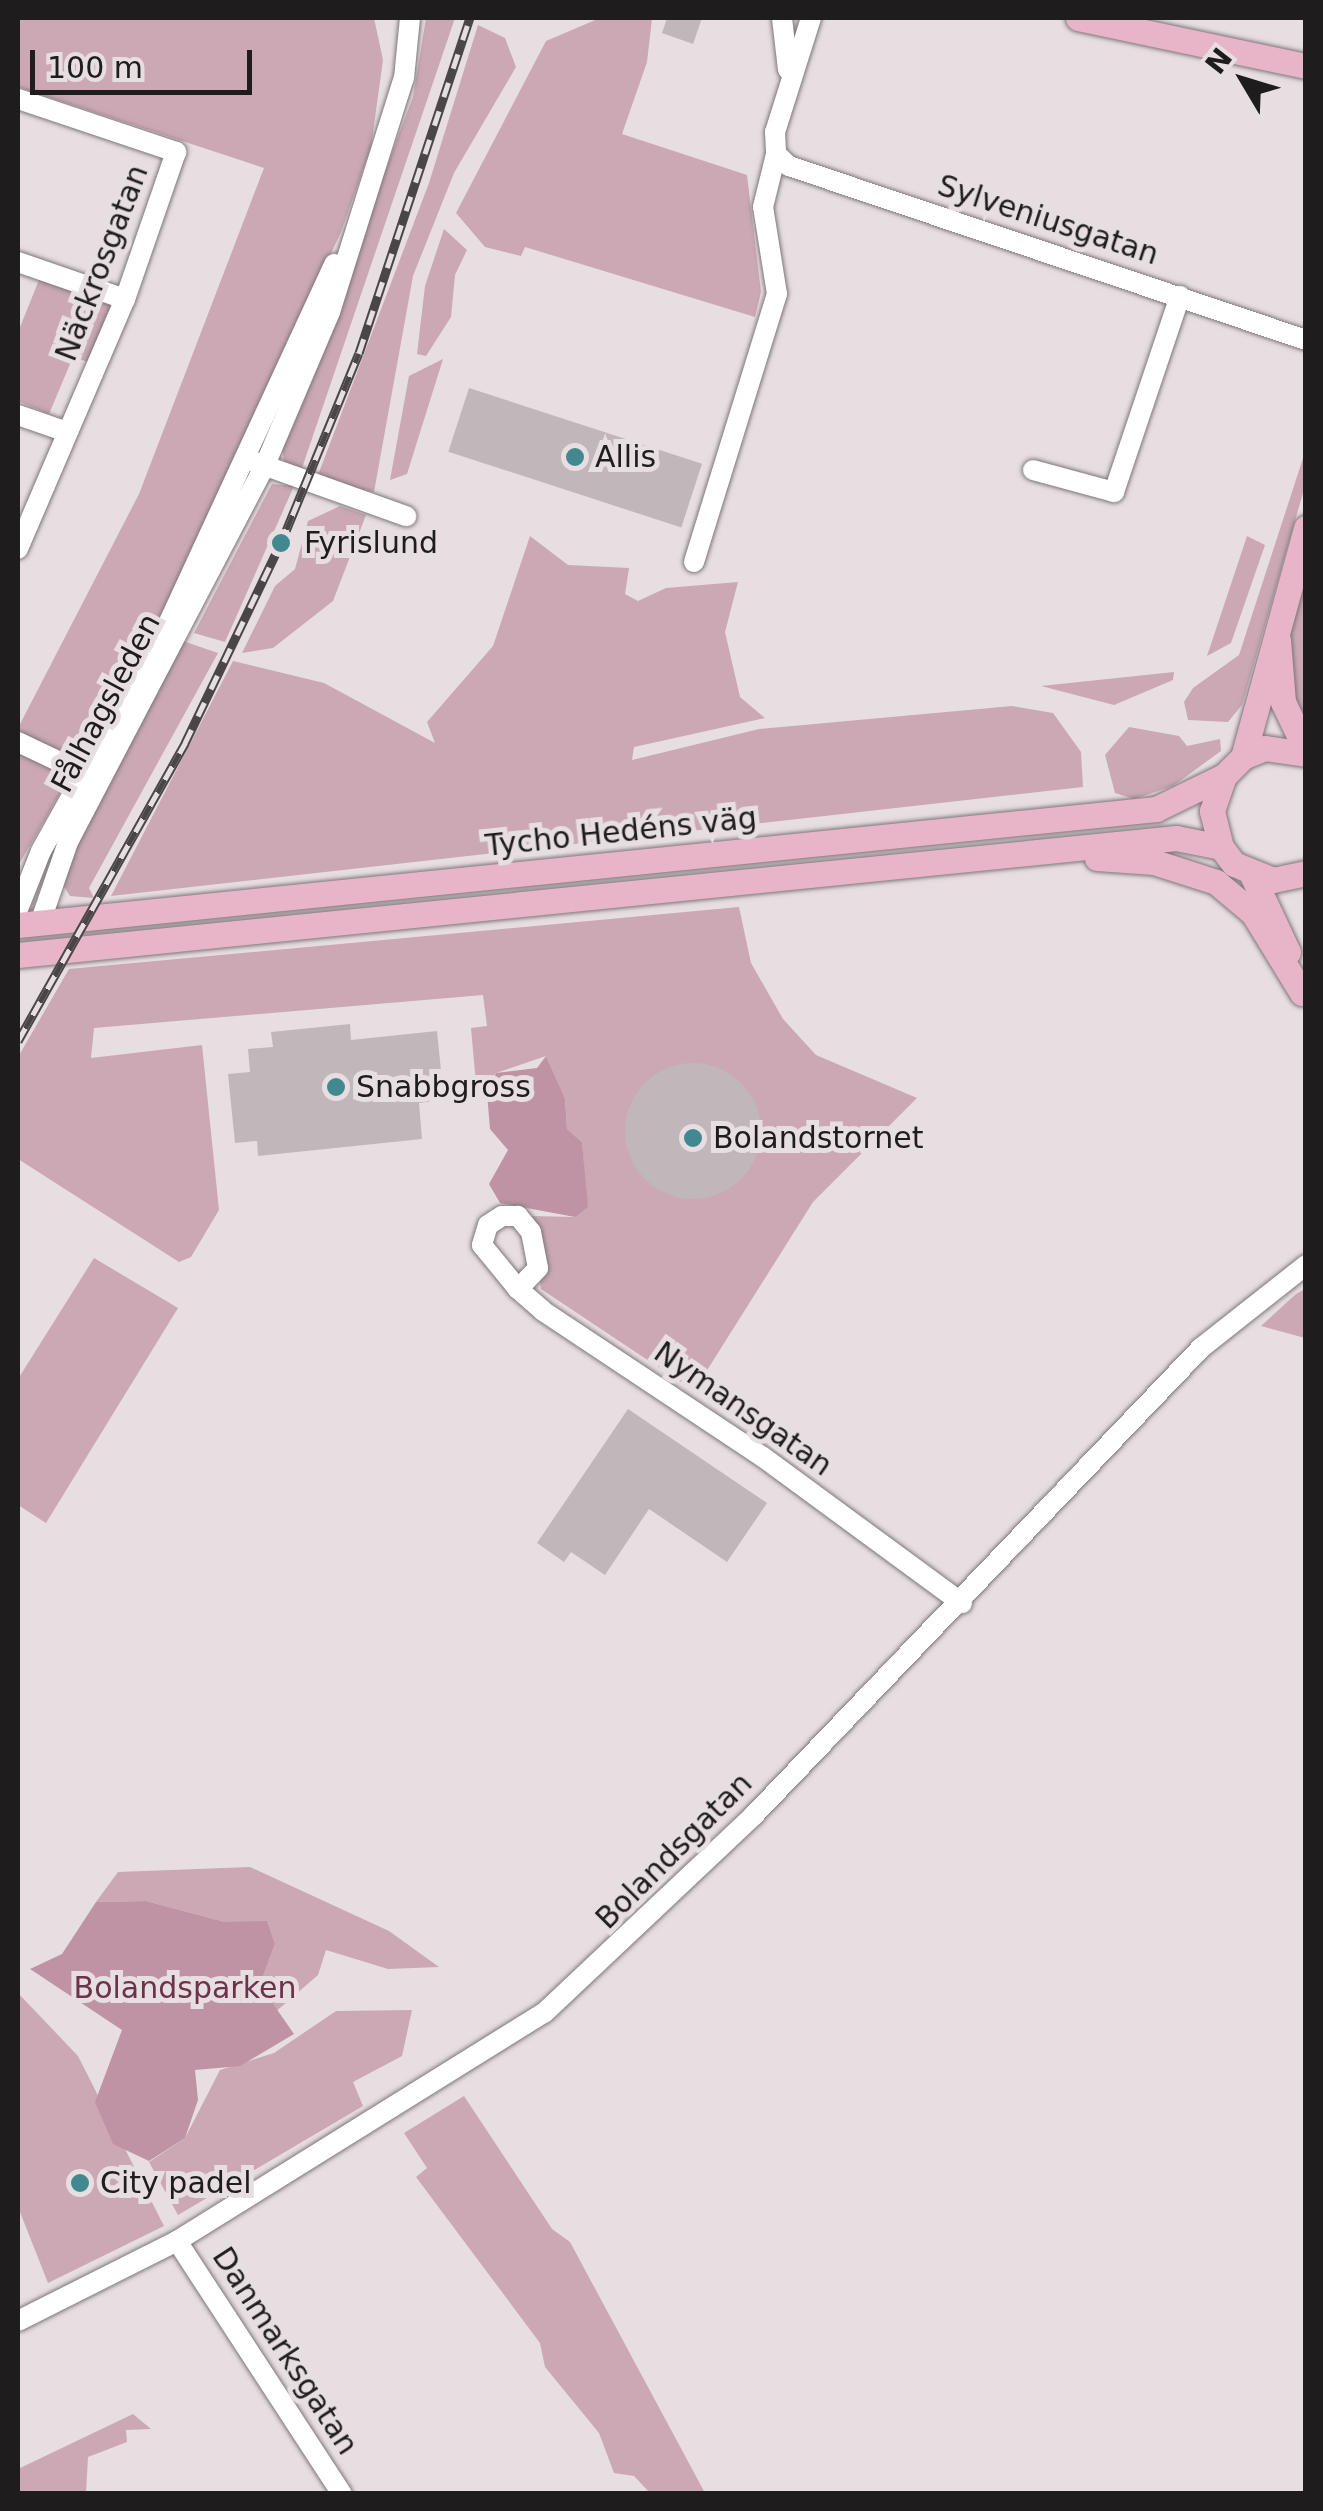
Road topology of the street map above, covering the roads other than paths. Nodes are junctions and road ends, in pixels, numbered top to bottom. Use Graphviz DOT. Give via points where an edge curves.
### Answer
graph roads {
  1 [pos="410,18"];
  2 [pos="782,18"];
  3 [pos="811,18"];
  4 [pos="1078,18"];
  5 [pos="1304,65"];
  6 [pos="789,82"];
  7 [pos="18,100"];
  8 [pos="776,154"];
  9 [pos="18,262"];
  10 [pos="1180,296"];
  11 [pos="125,299"];
  12 [pos="1306,340"];
  13 [pos="18,416"];
  14 [pos="67,432"];
  15 [pos="255,462"];
  16 [pos="1033,470"];
  17 [pos="406,516"];
  18 [pos="1306,528"];
  19 [pos="18,549"];
  20 [pos="694,562"];
  21 [pos="1278,620"];
  22 [pos="18,742"];
  23 [pos="1306,752"];
  24 [pos="1244,757"];
  25 [pos="1224,776"];
  26 [pos="92,778"];
  27 [pos="1221,847"];
  28 [pos="1022,854"];
  29 [pos="58,870"];
  30 [pos="1306,873"];
  31 [pos="1252,875"];
  32 [pos="92,918"];
  33 [pos="25,919"];
  34 [pos="21,962"];
  35 [pos="1304,998"];
  36 [pos="1306,1248"];
  37 [pos="1306,1265"];
  38 [pos="518,1288"];
  39 [pos="1268,1290"];
  40 [pos="962,1603"];
  41 [pos="178,2241"];
  42 [pos="18,2321"];
  43 [pos="342,2494"];
  1 -- 15 [label="street, Fålhagsleden" via="404,78 349,235"];
  2 -- 6 [label="street"];
  3 -- 6 [label="street"];
  4 -- 5 [label="main road"];
  6 -- 8 [label="street"];
  7 -- 11 [label="street, Näckrosgatan" via="176,152"];
  8 -- 10 [label="street, Sylveniusgatan" via="789,166"];
  8 -- 20 [label="street" via="763,207 778,294"];
  9 -- 11 [label="street"];
  10 -- 12 [label="street, Sylveniusgatan"];
  10 -- 16 [label="street" via="1114,492"];
  11 -- 14 [label="street, Näckrosgatan"];
  13 -- 14 [label="street"];
  14 -- 19 [label="street, Näckrosgatan"];
  15 -- 17 [label="street"];
  15 -- 26 [label="street, Fålhagsleden"];
  18 -- 21 [label="main road"];
  21 -- 23 [label="main road" via="1282,702"];
  21 -- 24 [label="main road"];
  22 -- 26 [label="street"];
  23 -- 24 [label="main road" via="1265,748"];
  24 -- 25 [label="main road, Tycho Hedéns väg"];
  25 -- 27 [label="main road" via="1212,811"];
  25 -- 32 [label="main road, Tycho Hedéns väg" via="1156,810"];
  26 -- 29 [label="street, Fålhagsleden"];
  26 -- 33 [label="street, Fålhagsleden"];
  27 -- 28 [label="main road, Tycho Hedéns väg" via="1176,838"];
  27 -- 31 [label="main road"];
  28 -- 34 [label="main road, Tycho Hedéns väg"];
  28 -- 35 [label="main road" via="1154,862 1202,876 1253,913"];
  29 -- 32 [label="street" via="61,898"];
  29 -- 33 [label="street, Fålhagsleden"];
  30 -- 31 [label="main road"];
  31 -- 35 [label="main road" via="1276,914"];
  32 -- 33 [label="main road, Tycho Hedéns väg"];
  33 -- 34 [label="main road, Fålhagsleden"];
  36 -- 39 [label="street, Bolandsgatan"];
  37 -- 39 [label="street, Bolandsgatan"];
  38 -- 38 [label="street, Nymansgatan" via="482,1245 488,1225 518,1216 531,1232 538,1268"];
  38 -- 40 [label="street, Nymansgatan"];
  39 -- 40 [label="street, Bolandsgatan" via="1190,1360"];
  40 -- 41 [label="street, Bolandsgatan" via="670,1900 544,2013"];
  41 -- 42 [label="street, Bolandsgatan"];
  41 -- 43 [label="street, Danmarksgatan"];
}
